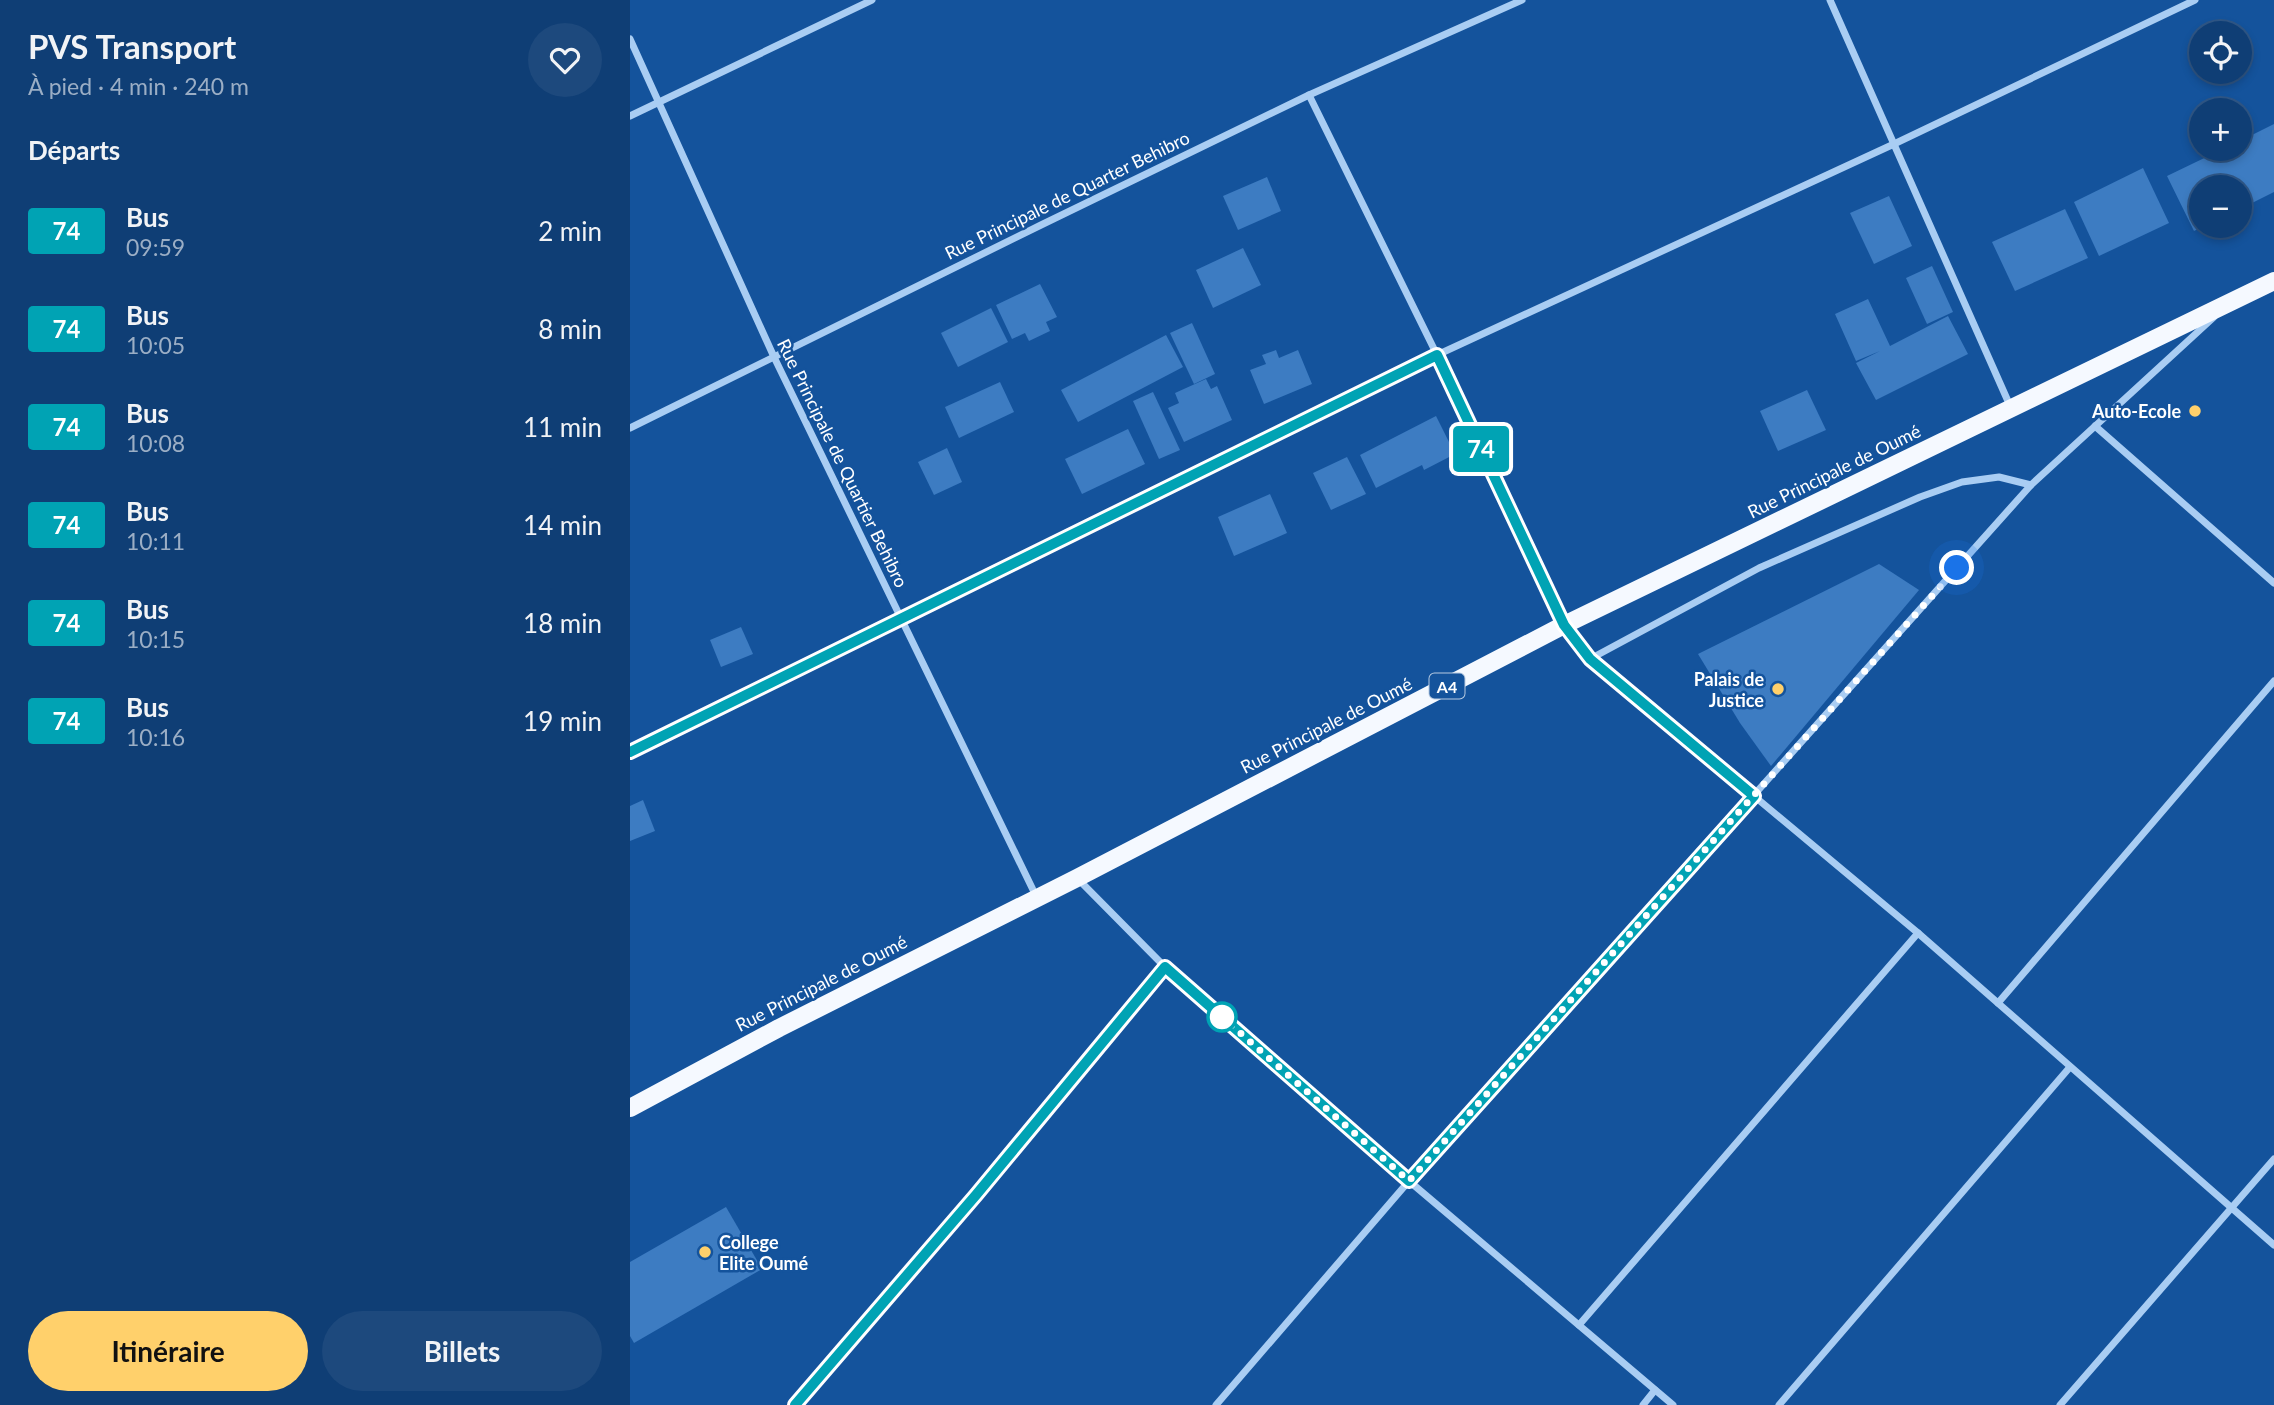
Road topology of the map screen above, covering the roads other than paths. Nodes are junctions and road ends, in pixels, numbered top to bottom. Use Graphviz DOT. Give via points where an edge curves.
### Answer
graph roads {
  1 [pos="872,0"];
  2 [pos="1522,0"];
  3 [pos="1830,0"];
  4 [pos="2195,0"];
  5 [pos="630,39"];
  6 [pos="1309,95"];
  7 [pos="659,103"];
  8 [pos="630,116"];
  9 [pos="1895,144"];
  10 [pos="2274,281"];
  11 [pos="2228,305"];
  12 [pos="1437,355"];
  13 [pos="774,357"];
  14 [pos="2011,409"];
  15 [pos="2095,426"];
  16 [pos="630,428"];
  17 [pos="2031,485"];
  18 [pos="2274,583"];
  19 [pos="901,620"];
  20 [pos="1564,625"];
  21 [pos="1590,659"];
  22 [pos="2274,681"];
  23 [pos="630,752"];
  24 [pos="1754,796"];
  25 [pos="1077,878"];
  26 [pos="1037,897"];
  27 [pos="1918,933"];
  28 [pos="1165,967"];
  29 [pos="1998,1003"];
  30 [pos="2070,1067"];
  31 [pos="630,1108"];
  32 [pos="2274,1159"];
  33 [pos="1409,1181"];
  34 [pos="2232,1207"];
  35 [pos="2274,1245"];
  36 [pos="1579,1325"];
  37 [pos="1656,1390"];
  38 [pos="795,1405"];
  39 [pos="1216,1405"];
  40 [pos="1643,1405"];
  41 [pos="1673,1405"];
  42 [pos="1779,1405"];
  43 [pos="2060,1405"];
  1 -- 7 [label="street"];
  2 -- 6 [label="street, Rue Principale de Quarter Behibro"];
  3 -- 9 [label="street"];
  4 -- 9 [label="street"];
  5 -- 7 [label="street, Rue Principale de Quartier Behibro"];
  6 -- 12 [label="street"];
  6 -- 13 [label="street, Rue Principale de Quarter Behibro"];
  7 -- 8 [label="street"];
  7 -- 13 [label="street, Rue Principale de Quartier Behibro"];
  9 -- 12 [label="street"];
  9 -- 14 [label="street"];
  10 -- 11 [label="main road, Rue Principale de Oumé / A4"];
  11 -- 14 [label="main road, Rue Principale de Oumé / A4"];
  11 -- 15 [label="street"];
  12 -- 19 [label="street"];
  12 -- 20 [label="street"];
  13 -- 16 [label="street, Rue Principale de Quarter Behibro"];
  13 -- 19 [label="street, Rue Principale de Quartier Behibro"];
  14 -- 20 [label="main road, Rue Principale de Oumé / A4"];
  15 -- 17 [label="street"];
  15 -- 18 [label="street"];
  17 -- 21 [label="street" via="1999,477 1962,482 1920,497 1759,568"];
  17 -- 24 [label="street"];
  19 -- 23 [label="street"];
  19 -- 26 [label="street, Rue Principale de Quartier Behibro"];
  20 -- 21 [label="street"];
  20 -- 25 [label="main road, Rue Principale de Oumé / A4"];
  21 -- 24 [label="street"];
  22 -- 29 [label="street"];
  24 -- 27 [label="street"];
  24 -- 33 [label="street"];
  25 -- 26 [label="main road, Rue Principale de Oumé / A4"];
  25 -- 28 [label="street"];
  26 -- 31 [label="main road, Rue Principale de Oumé / A4"];
  27 -- 29 [label="street"];
  27 -- 36 [label="street"];
  28 -- 33 [label="street"];
  28 -- 38 [label="street"];
  29 -- 30 [label="street"];
  30 -- 34 [label="street"];
  30 -- 42 [label="street"];
  32 -- 34 [label="street"];
  33 -- 36 [label="street"];
  33 -- 39 [label="street"];
  34 -- 35 [label="street"];
  34 -- 43 [label="street"];
  36 -- 37 [label="street"];
  37 -- 40 [label="street"];
  37 -- 41 [label="street"];
}
